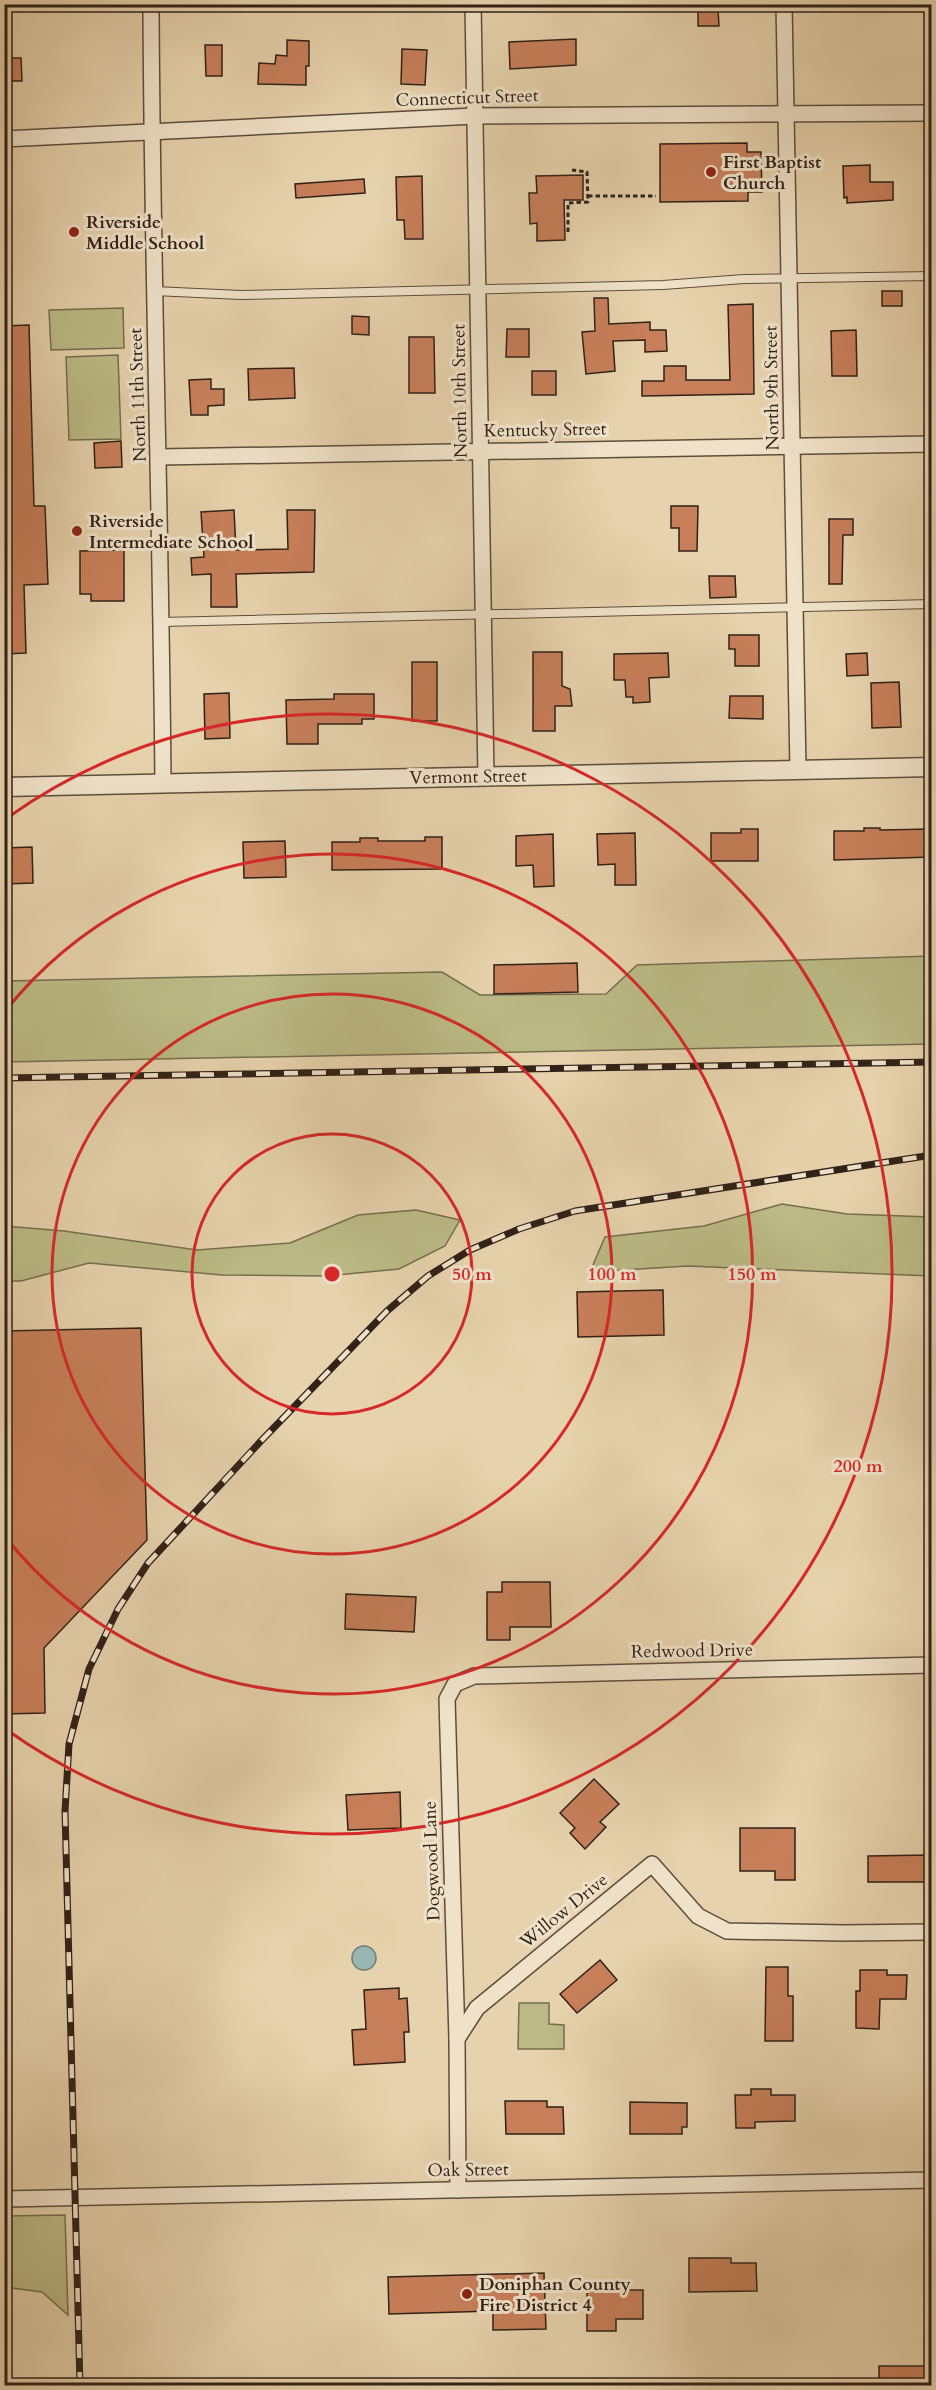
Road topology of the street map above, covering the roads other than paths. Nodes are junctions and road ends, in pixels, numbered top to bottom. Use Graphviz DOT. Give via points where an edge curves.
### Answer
graph roads {
  1 [pos="151,4"];
  2 [pos="472,4"];
  3 [pos="784,4"];
  4 [pos="784,113"];
  5 [pos="932,113"];
  6 [pos="475,116"];
  7 [pos="152,131"];
  8 [pos="4,139"];
  9 [pos="932,276"];
  10 [pos="790,279"];
  11 [pos="478,289"];
  12 [pos="154,291"];
  13 [pos="932,444"];
  14 [pos="793,446"];
  15 [pos="480,451"];
  16 [pos="159,457"];
  17 [pos="932,604"];
  18 [pos="795,607"];
  19 [pos="483,615"];
  20 [pos="162,622"];
  21 [pos="932,767"];
  22 [pos="798,770"];
  23 [pos="486,777"];
  24 [pos="164,784"];
  25 [pos="4,788"];
  26 [pos="932,1665"];
  27 [pos="455,1684"];
  28 [pos="932,1932"];
  29 [pos="457,2039"];
  30 [pos="4,2179"];
  31 [pos="932,2180"];
  32 [pos="458,2190"];
  33 [pos="5,2199"];
  1 -- 7 [label="street, North 11th Street"];
  2 -- 6 [label="street, North 10th Street"];
  3 -- 4 [label="street, North 9th Street"];
  4 -- 5 [label="street, Connecticut Street"];
  4 -- 6 [label="street, Connecticut Street"];
  4 -- 10 [label="street, North 9th Street"];
  6 -- 7 [label="street, Connecticut Street"];
  6 -- 11 [label="street, North 10th Street"];
  7 -- 8 [label="street, Connecticut Street"];
  7 -- 12 [label="street, North 11th Street"];
  9 -- 10 [label="lane"];
  10 -- 11 [label="lane"];
  10 -- 14 [label="street, North 9th Street"];
  11 -- 12 [label="lane" via="241,295"];
  11 -- 15 [label="street, North 10th Street"];
  12 -- 16 [label="street, North 11th Street"];
  13 -- 14 [label="street, Kentucky Street"];
  14 -- 15 [label="street, Kentucky Street"];
  14 -- 18 [label="street, North 9th Street"];
  15 -- 16 [label="street, Kentucky Street"];
  15 -- 19 [label="street, North 10th Street"];
  16 -- 20 [label="street, North 11th Street"];
  17 -- 18 [label="lane"];
  18 -- 19 [label="lane"];
  18 -- 22 [label="street, North 9th Street"];
  19 -- 20 [label="lane"];
  19 -- 23 [label="street, North 10th Street"];
  20 -- 24 [label="street, North 11th Street"];
  21 -- 22 [label="street, Vermont Street"];
  22 -- 23 [label="street, Vermont Street"];
  23 -- 24 [label="street, Vermont Street"];
  24 -- 25 [label="street, Vermont Street"];
  26 -- 27 [label="street, Redwood Drive" via="474,1676"];
  27 -- 29 [label="street, Dogwood Lane" via="447,1699"];
  28 -- 29 [label="street, Willow Drive" via="727,1931 698,1916 652,1864 477,2008"];
  29 -- 32 [label="street"];
  30 -- 33 [label="lane"];
  31 -- 32 [label="street, Oak Street"];
  32 -- 33 [label="street, Oak Street"];
}
